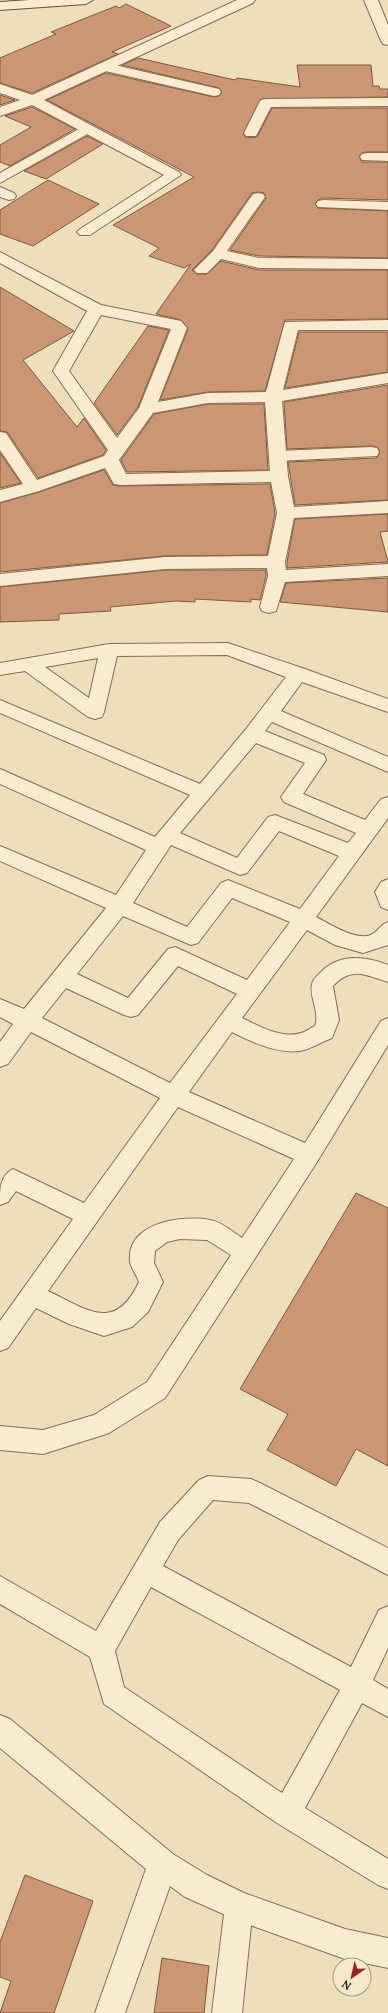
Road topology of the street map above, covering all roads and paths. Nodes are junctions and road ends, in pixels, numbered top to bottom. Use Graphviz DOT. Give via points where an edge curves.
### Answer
graph roads {
  1 [pos="86,0"];
  2 [pos="248,0"];
  3 [pos="371,0"];
  4 [pos="34,2"];
  5 [pos="0,6"];
  6 [pos="388,41"];
  7 [pos="106,67"];
  8 [pos="0,88"];
  9 [pos="214,92"];
  10 [pos="33,100"];
  11 [pos="388,102"];
  12 [pos="0,112"];
  13 [pos="86,128"];
  14 [pos="251,133"];
  15 [pos="367,157"];
  16 [pos="388,157"];
  17 [pos="0,180"];
  18 [pos="258,198"];
  19 [pos="323,204"];
  20 [pos="388,206"];
  21 [pos="85,232"];
  22 [pos="218,254"];
  23 [pos="0,258"];
  24 [pos="388,264"];
  25 [pos="202,270"];
  26 [pos="96,309"];
  27 [pos="388,326"];
  28 [pos="388,378"];
  29 [pos="273,397"];
  30 [pos="147,409"];
  31 [pos="0,437"];
  32 [pos="371,452"];
  33 [pos="113,455"];
  34 [pos="278,456"];
  35 [pos="279,476"];
  36 [pos="33,487"];
  37 [pos="0,496"];
  38 [pos="388,508"];
  39 [pos="286,513"];
  40 [pos="276,569"];
  41 [pos="388,570"];
  42 [pos="0,580"];
  43 [pos="269,607"];
  44 [pos="109,650"];
  45 [pos="29,665"];
  46 [pos="0,669"];
  47 [pos="299,673"];
  48 [pos="0,706"];
  49 [pos="388,706"];
  50 [pos="269,713"];
  51 [pos="253,734"];
  52 [pos="388,765"];
  53 [pos="0,776"];
  54 [pos="203,793"];
  55 [pos="388,804"];
  56 [pos="369,830"];
  57 [pos="163,841"];
  58 [pos="0,853"];
  59 [pos="352,853"];
  60 [pos="388,887"];
  61 [pos="388,902"];
  62 [pos="120,904"];
  63 [pos="303,919"];
  64 [pos="388,930"];
  65 [pos="388,974"];
  66 [pos="63,977"];
  67 [pos="251,991"];
  68 [pos="0,1007"];
  69 [pos="28,1020"];
  70 [pos="229,1021"];
  71 [pos="388,1027"];
  72 [pos="0,1058"];
  73 [pos="174,1095"];
  74 [pos="309,1155"];
  75 [pos="0,1195"];
  76 [pos="88,1216"];
  77 [pos="246,1252"];
  78 [pos="32,1295"];
  79 [pos="0,1340"];
  80 [pos="0,1438"];
  81 [pos="388,1562"];
  82 [pos="146,1571"];
  83 [pos="0,1589"];
  84 [pos="388,1620"];
  85 [pos="101,1649"];
  86 [pos="357,1685"];
  87 [pos="388,1704"];
  88 [pos="0,1729"];
  89 [pos="287,1813"];
  90 [pos="163,1864"];
  91 [pos="388,1875"];
  92 [pos="240,1906"];
  93 [pos="388,1953"];
  94 [pos="110,2013"];
  95 [pos="227,2013"];
  1 -- 4 [label="street"];
  2 -- 7 [label="street"];
  3 -- 6 [label="street"];
  4 -- 5 [label="street"];
  7 -- 9 [label="lane"];
  7 -- 10 [label="street"];
  8 -- 10 [label="street"];
  10 -- 12 [label="street"];
  10 -- 13 [label="street"];
  11 -- 14 [label="street" via="266,103"];
  13 -- 17 [label="lane"];
  13 -- 21 [label="street" via="174,174"];
  15 -- 16 [label="lane"];
  18 -- 22 [label="street"];
  19 -- 20 [label="lane"];
  22 -- 24 [label="street" via="259,263"];
  22 -- 25 [label="street"];
  23 -- 26 [label="street"];
  26 -- 30 [label="street" via="175,324 179,328"];
  26 -- 33 [label="street" via="61,371"];
  27 -- 29 [label="street" via="291,325"];
  28 -- 29 [label="street"];
  29 -- 30 [label="street" via="208,398"];
  29 -- 34 [label="street"];
  30 -- 33 [label="street"];
  31 -- 36 [label="street"];
  32 -- 34 [label="lane"];
  33 -- 35 [label="street" via="120,480"];
  33 -- 36 [label="street"];
  34 -- 35 [label="street"];
  35 -- 39 [label="street"];
  36 -- 37 [label="street"];
  38 -- 39 [label="street"];
  39 -- 40 [label="street"];
  40 -- 41 [label="street"];
  40 -- 42 [label="street" via="165,563"];
  40 -- 43 [label="street"];
  44 -- 45 [label="lane"];
  44 -- 45 [label="lane" via="95,712"];
  44 -- 47 [label="lane" via="228,649"];
  45 -- 46 [label="lane"];
  47 -- 49 [label="lane"];
  47 -- 50 [label="lane"];
  48 -- 54 [label="lane"];
  50 -- 51 [label="lane"];
  50 -- 52 [label="lane"];
  51 -- 54 [label="lane"];
  51 -- 56 [label="lane" via="317,760 291,797"];
  53 -- 57 [label="lane"];
  54 -- 57 [label="lane"];
  55 -- 56 [label="lane"];
  56 -- 59 [label="lane"];
  57 -- 59 [label="lane" via="240,868 275,822"];
  57 -- 62 [label="lane"];
  58 -- 62 [label="lane"];
  59 -- 63 [label="lane"];
  60 -- 61 [label="lane"];
  62 -- 63 [label="lane" via="192,937 228,888"];
  62 -- 66 [label="lane"];
  63 -- 64 [label="lane" via="342,939 363,945 382,939"];
  63 -- 67 [label="lane"];
  65 -- 70 [label="lane" via="381,970 353,965 335,971 322,984 328,1020 324,1032 301,1042 282,1042"];
  66 -- 67 [label="lane" via="132,1009 176,955"];
  66 -- 69 [label="lane"];
  67 -- 70 [label="lane"];
  68 -- 69 [label="lane"];
  69 -- 72 [label="lane"];
  69 -- 73 [label="lane"];
  70 -- 73 [label="lane"];
  71 -- 74 [label="lane"];
  73 -- 74 [label="lane"];
  73 -- 76 [label="lane"];
  74 -- 77 [label="lane"];
  75 -- 76 [label="lane" via="13,1179"];
  76 -- 78 [label="lane"];
  77 -- 78 [label="lane" via="211,1230 180,1229 161,1233 144,1246 142,1262 151,1282 140,1305 124,1319 104,1325 77,1316"];
  77 -- 80 [label="lane" via="156,1390 100,1425 43,1442"];
  78 -- 79 [label="lane"];
  81 -- 82 [label="lane" via="251,1491 208,1488 169,1531"];
  82 -- 85 [label="lane"];
  82 -- 86 [label="lane"];
  83 -- 85 [label="lane"];
  84 -- 86 [label="lane"];
  85 -- 89 [label="lane" via="112,1695"];
  86 -- 87 [label="lane"];
  86 -- 89 [label="lane"];
  88 -- 90 [label="street"];
  89 -- 91 [label="lane"];
  90 -- 92 [label="street" via="196,1886"];
  90 -- 94 [label="street"];
  92 -- 93 [label="street" via="345,1944"];
  92 -- 95 [label="lane"];
}
